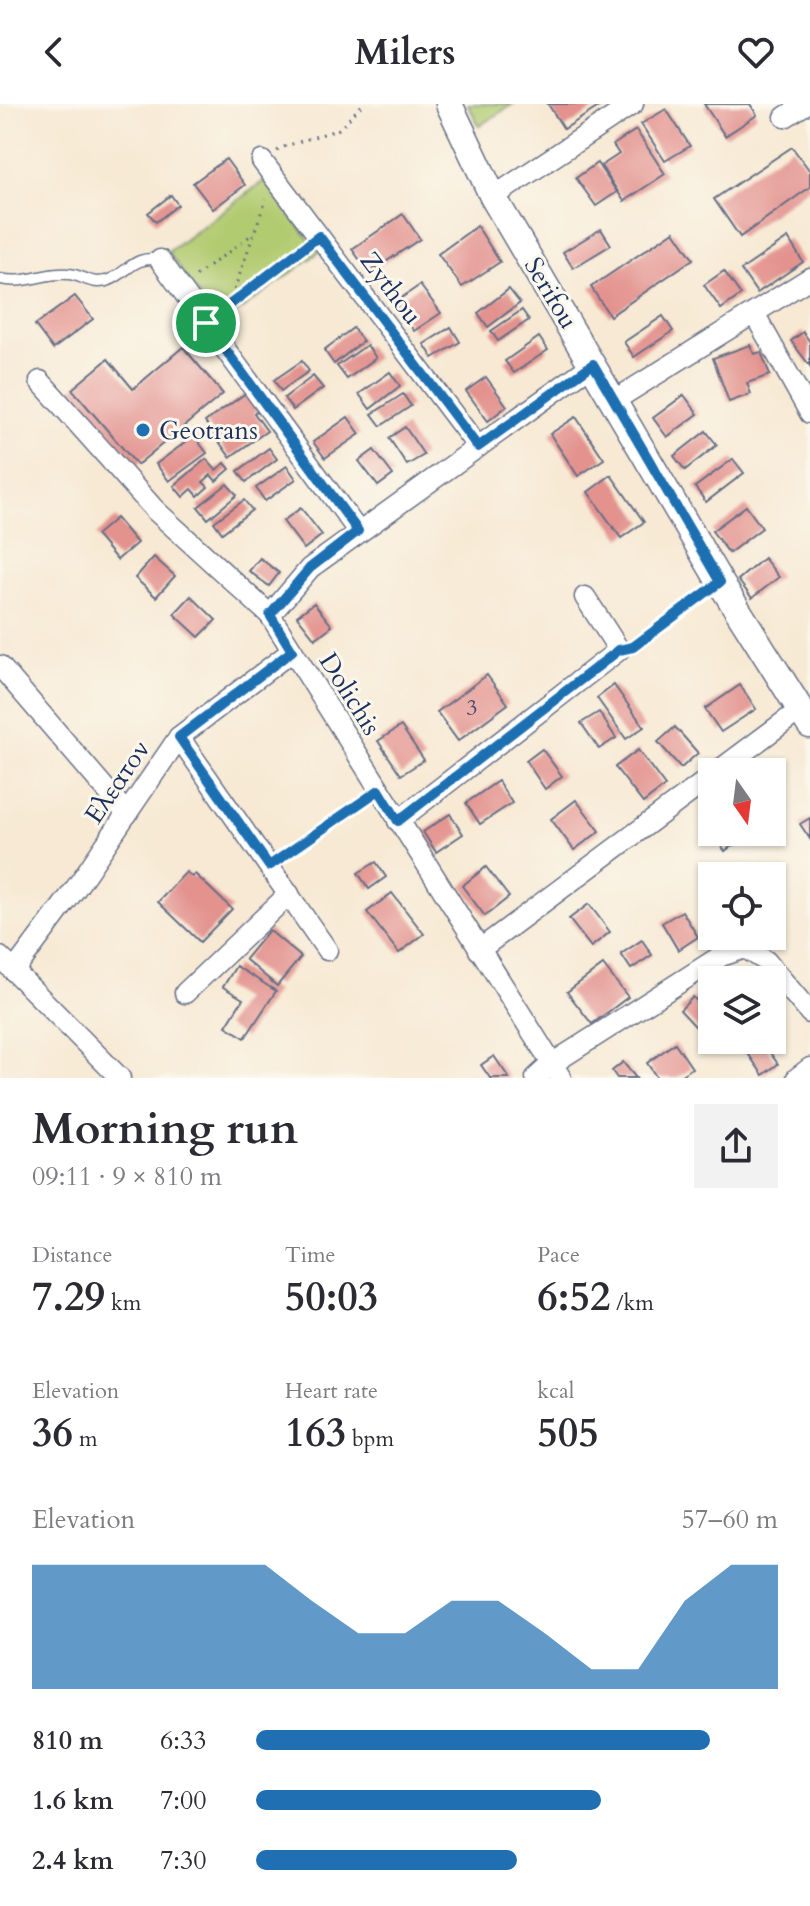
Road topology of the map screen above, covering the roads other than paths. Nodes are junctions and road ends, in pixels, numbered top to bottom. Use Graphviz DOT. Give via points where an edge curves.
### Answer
graph roads {
  1 [pos="449,104"];
  2 [pos="633,104"];
  3 [pos="806,104"];
  4 [pos="785,117"];
  5 [pos="268,168"];
  6 [pos="493,197"];
  7 [pos="160,260"];
  8 [pos="810,278"];
  9 [pos="0,279"];
  10 [pos="755,315"];
  11 [pos="593,364"];
  12 [pos="40,381"];
  13 [pos="615,400"];
  14 [pos="810,413"];
  15 [pos="478,447"];
  16 [pos="358,531"];
  17 [pos="585,597"];
  18 [pos="270,615"];
  19 [pos="292,651"];
  20 [pos="0,666"];
  21 [pos="805,717"];
  22 [pos="179,737"];
  23 [pos="739,758"];
  24 [pos="698,786"];
  25 [pos="127,814"];
  26 [pos="398,821"];
  27 [pos="289,894"];
  28 [pos="327,950"];
  29 [pos="479,950"];
  30 [pos="7,964"];
  31 [pos="185,993"];
  32 [pos="810,1013"];
  33 [pos="810,1068"];
  34 [pos="549,1074"];
  35 [pos="120,1078"];
  36 [pos="797,1078"];
  1 -- 6 [label="street, Serifou"];
  2 -- 6 [label="street"];
  3 -- 4 [label="street"];
  5 -- 15 [label="street, Zythou"];
  6 -- 11 [label="street, Serifou"];
  7 -- 9 [label="lane" via="148,257 97,283 66,273 25,281"];
  7 -- 16 [label="street"];
  8 -- 10 [label="street"];
  10 -- 13 [label="street"];
  10 -- 14 [label="street"];
  11 -- 13 [label="street, Serifou"];
  11 -- 15 [label="street"];
  12 -- 18 [label="street, Dolichis" via="155,510"];
  13 -- 21 [label="street, Serifou"];
  15 -- 16 [label="street"];
  16 -- 18 [label="street" via="310,568"];
  17 -- 26 [label="street" via="619,650"];
  18 -- 19 [label="street, Dolichis"];
  19 -- 22 [label="street, Ελεατον"];
  19 -- 26 [label="street, Dolichis"];
  20 -- 25 [label="street"];
  21 -- 23 [label="street"];
  22 -- 25 [label="street, Ελεατον"];
  22 -- 27 [label="street"];
  24 -- 29 [label="street"];
  25 -- 30 [label="street, Ελεατον" via="76,888"];
  26 -- 29 [label="street, Dolichis"];
  27 -- 28 [label="street"];
  27 -- 31 [label="street"];
  29 -- 34 [label="street, Dolichis"];
  30 -- 35 [label="street"];
  32 -- 34 [label="street" via="766,961 745,948 721,956"];
  33 -- 36 [label="street"];
}
